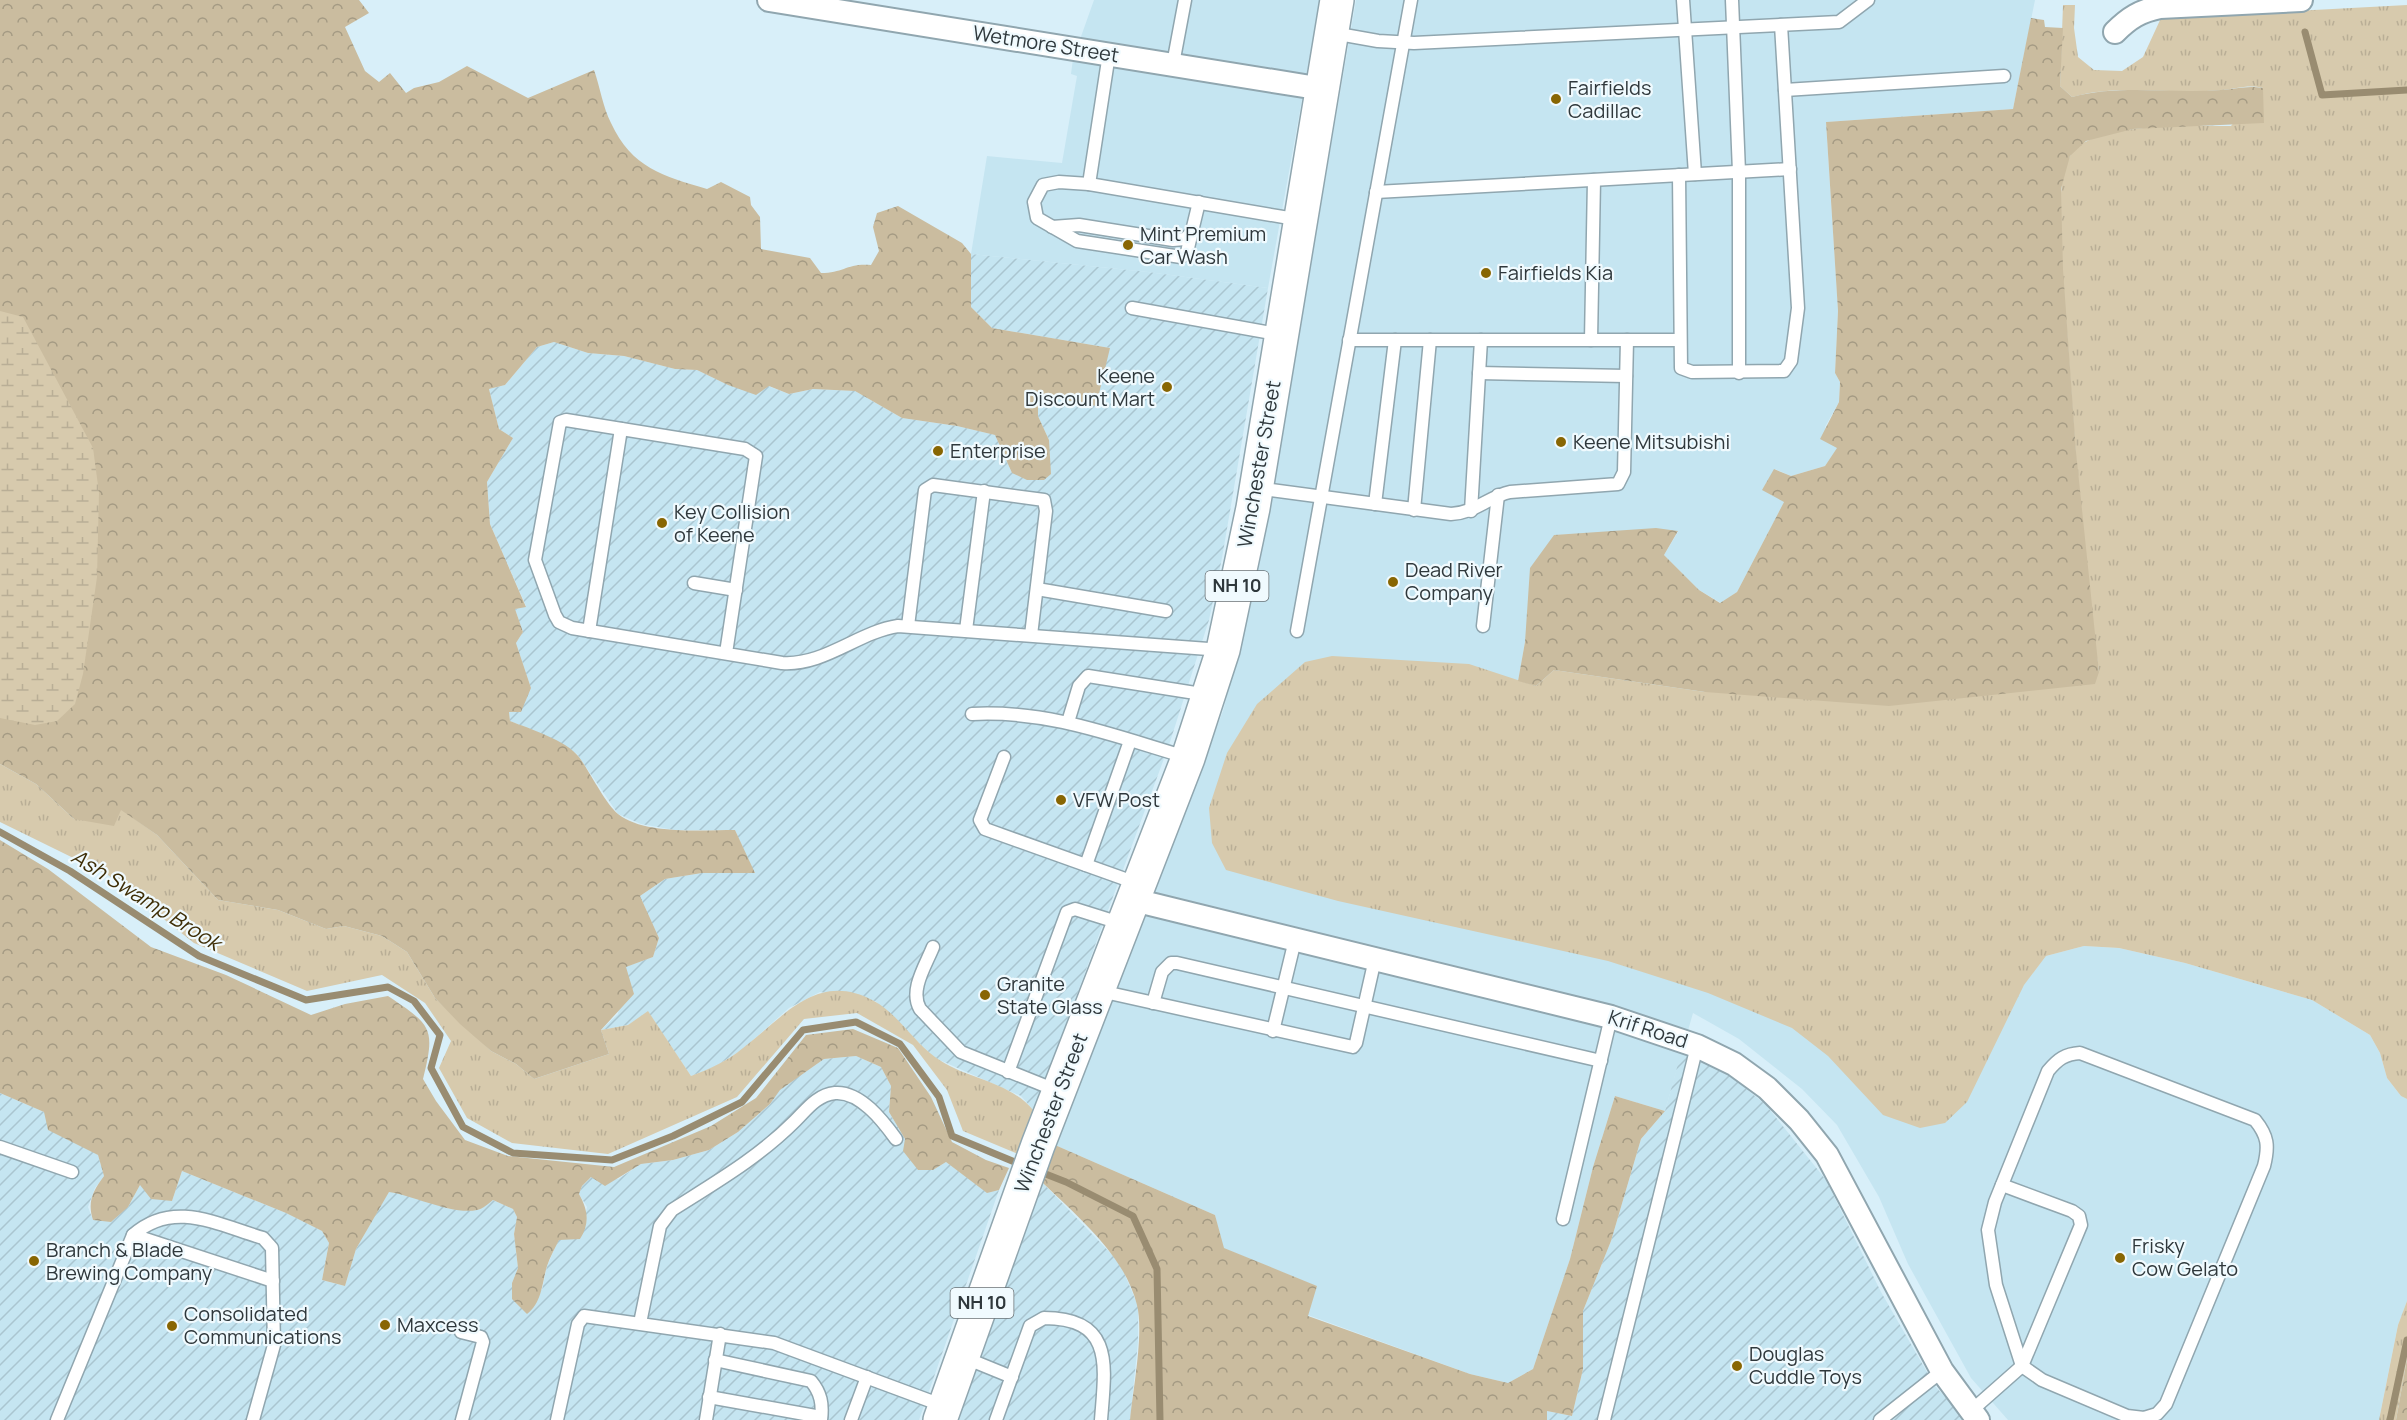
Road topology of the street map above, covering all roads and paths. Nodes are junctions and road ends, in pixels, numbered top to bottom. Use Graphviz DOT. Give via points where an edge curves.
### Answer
graph roads {
  1 [pos="769,0"];
  2 [pos="1185,0"];
  3 [pos="1337,0"];
  4 [pos="1411,0"];
  5 [pos="1683,0"];
  6 [pos="1732,0"];
  7 [pos="1868,0"];
  8 [pos="2301,0"];
  9 [pos="1781,25"];
  10 [pos="1734,28"];
  11 [pos="1685,30"];
  12 [pos="2115,32"];
  13 [pos="1332,33"];
  14 [pos="1403,43"];
  15 [pos="1109,54"];
  16 [pos="1173,64"];
  17 [pos="2004,75"];
  18 [pos="1323,89"];
  19 [pos="1785,90"];
  20 [pos="1790,169"];
  21 [pos="1739,172"];
  22 [pos="1695,174"];
  23 [pos="1678,175"];
  24 [pos="1594,180"];
  25 [pos="1089,184"];
  26 [pos="1376,192"];
  27 [pos="1199,202"];
  28 [pos="1301,220"];
  29 [pos="1132,308"];
  30 [pos="1282,334"];
  31 [pos="1349,340"];
  32 [pos="1395,340"];
  33 [pos="1430,340"];
  34 [pos="1481,340"];
  35 [pos="1591,340"];
  36 [pos="1627,340"];
  37 [pos="1680,340"];
  38 [pos="1479,373"];
  39 [pos="1739,373"];
  40 [pos="1626,376"];
  41 [pos="621,429"];
  42 [pos="1256,488"];
  43 [pos="984,491"];
  44 [pos="1498,495"];
  45 [pos="1321,498"];
  46 [pos="1375,504"];
  47 [pos="1414,510"];
  48 [pos="1471,511"];
  49 [pos="694,583"];
  50 [pos="1037,589"];
  51 [pos="736,590"];
  52 [pos="1166,611"];
  53 [pos="908,626"];
  54 [pos="1483,626"];
  55 [pos="966,630"];
  56 [pos="589,631"];
  57 [pos="1297,632"];
  58 [pos="1031,635"];
  59 [pos="1223,650"];
  60 [pos="726,653"];
  61 [pos="1209,696"];
  62 [pos="972,714"];
  63 [pos="1068,722"];
  64 [pos="1130,741"];
  65 [pos="1004,757"];
  66 [pos="1188,758"];
  67 [pos="1086,865"];
  68 [pos="1133,903"];
  69 [pos="1295,940"];
  70 [pos="933,946"];
  71 [pos="1375,959"];
  72 [pos="1284,988"];
  73 [pos="1099,991"];
  74 [pos="1153,1003"];
  75 [pos="1364,1006"];
  76 [pos="1611,1017"];
  77 [pos="1273,1031"];
  78 [pos="1697,1046"];
  79 [pos="1601,1061"];
  80 [pos="1008,1072"];
  81 [pos="1059,1092"];
  82 [pos="896,1139"];
  83 [pos="0,1147"];
  84 [pos="72,1173"];
  85 [pos="2002,1185"];
  86 [pos="1563,1220"];
  87 [pos="133,1235"];
  88 [pos="273,1281"];
  89 [pos="640,1323"];
  90 [pos="461,1332"];
  91 [pos="720,1334"];
  92 [pos="963,1357"];
  93 [pos="715,1360"];
  94 [pos="2022,1366"];
  95 [pos="1942,1371"];
  96 [pos="867,1377"];
  97 [pos="1012,1377"];
  98 [pos="709,1397"];
  99 [pos="943,1413"];
  100 [pos="1974,1416"];
  101 [pos="821,1418"];
  102 [pos="57,1420"];
  103 [pos="253,1420"];
  104 [pos="462,1420"];
  105 [pos="558,1420"];
  106 [pos="706,1420"];
  107 [pos="850,1420"];
  108 [pos="996,1420"];
  109 [pos="1101,1420"];
  110 [pos="1604,1420"];
  111 [pos="1880,1420"];
  1 -- 15 [label="street, Wetmore Street"];
  2 -- 16 [label="lane"];
  3 -- 13 [label="main road, Winchester Street / NH 10"];
  4 -- 14 [label="lane"];
  5 -- 11 [label="lane"];
  6 -- 10 [label="lane"];
  7 -- 9 [label="lane" via="1839,22"];
  8 -- 12 [label="street" via="2160,7 2144,10"];
  9 -- 10 [label="lane"];
  9 -- 19 [label="lane"];
  10 -- 11 [label="lane"];
  10 -- 21 [label="lane"];
  11 -- 14 [label="lane"];
  11 -- 22 [label="lane"];
  13 -- 14 [label="lane"];
  13 -- 18 [label="main road, Winchester Street / NH 10"];
  14 -- 26 [label="lane"];
  15 -- 16 [label="street, Wetmore Street"];
  15 -- 25 [label="lane"];
  16 -- 18 [label="street, Wetmore Street"];
  17 -- 19 [label="lane"];
  18 -- 28 [label="main road, Winchester Street / NH 10"];
  19 -- 20 [label="lane"];
  20 -- 21 [label="lane"];
  20 -- 39 [label="lane" via="1798,308 1791,361 1780,373"];
  21 -- 22 [label="lane"];
  21 -- 39 [label="lane"];
  22 -- 23 [label="lane"];
  23 -- 24 [label="lane"];
  23 -- 37 [label="lane"];
  24 -- 26 [label="lane"];
  24 -- 35 [label="lane"];
  25 -- 27 [label="lane"];
  25 -- 27 [label="lane" via="1043,185 1034,210 1037,219 1077,241 1181,257 1187,252"];
  26 -- 31 [label="lane"];
  27 -- 28 [label="lane"];
  28 -- 30 [label="main road, Winchester Street / NH 10"];
  29 -- 30 [label="lane"];
  30 -- 42 [label="main road, Winchester Street / NH 10"];
  31 -- 32 [label="lane"];
  31 -- 45 [label="lane"];
  32 -- 33 [label="lane"];
  32 -- 46 [label="lane"];
  33 -- 34 [label="lane"];
  33 -- 47 [label="lane"];
  34 -- 35 [label="lane"];
  34 -- 38 [label="lane"];
  35 -- 36 [label="lane"];
  36 -- 37 [label="lane"];
  36 -- 40 [label="lane"];
  37 -- 39 [label="lane" via="1680,361 1686,371"];
  38 -- 40 [label="lane"];
  38 -- 48 [label="lane"];
  40 -- 44 [label="lane" via="1624,472 1618,484"];
  41 -- 51 [label="lane" via="746,449 756,456"];
  41 -- 56 [label="lane"];
  41 -- 56 [label="lane" via="560,422 536,551 536,567 555,615 565,626"];
  42 -- 45 [label="lane"];
  42 -- 59 [label="main road, Winchester Street / NH 10"];
  43 -- 50 [label="lane" via="1044,500"];
  43 -- 53 [label="lane" via="933,485 926,490"];
  43 -- 55 [label="lane"];
  44 -- 48 [label="lane"];
  44 -- 54 [label="lane"];
  45 -- 46 [label="lane"];
  45 -- 57 [label="lane"];
  46 -- 47 [label="lane"];
  47 -- 48 [label="lane" via="1452,514"];
  49 -- 51 [label="lane"];
  50 -- 52 [label="lane"];
  50 -- 58 [label="lane"];
  51 -- 60 [label="lane"];
  53 -- 55 [label="lane"];
  53 -- 60 [label="lane" via="871,633 795,664"];
  55 -- 58 [label="lane"];
  56 -- 60 [label="lane"];
  58 -- 59 [label="lane"];
  59 -- 61 [label="main road, Winchester Street / NH 10"];
  61 -- 63 [label="lane" via="1088,676 1079,686"];
  61 -- 66 [label="main road, Winchester Street / NH 10"];
  62 -- 63 [label="lane" via="1004,712"];
  63 -- 64 [label="lane"];
  64 -- 66 [label="lane"];
  64 -- 67 [label="lane"];
  65 -- 67 [label="lane" via="980,825"];
  66 -- 68 [label="main road, Winchester Street / NH 10"];
  67 -- 68 [label="lane"];
  68 -- 69 [label="street, Krif Road"];
  68 -- 73 [label="main road, Winchester Street / NH 10"];
  68 -- 80 [label="lane" via="1067,912"];
  69 -- 71 [label="street, Krif Road"];
  69 -- 72 [label="lane"];
  70 -- 80 [label="lane" via="917,989 920,1010 960,1052"];
  71 -- 75 [label="lane"];
  71 -- 76 [label="street, Krif Road"];
  72 -- 74 [label="lane" via="1171,963 1162,972"];
  72 -- 75 [label="lane"];
  72 -- 77 [label="lane"];
  73 -- 74 [label="lane"];
  73 -- 81 [label="main road, Winchester Street / NH 10"];
  74 -- 77 [label="lane"];
  75 -- 77 [label="lane" via="1353,1047"];
  75 -- 79 [label="lane"];
  76 -- 78 [label="street, Krif Road"];
  76 -- 79 [label="lane"];
  78 -- 95 [label="street, Krif Road" via="1734,1064 1767,1088 1827,1155"];
  78 -- 110 [label="lane"];
  79 -- 86 [label="lane"];
  80 -- 81 [label="lane"];
  81 -- 92 [label="main road, Winchester Street / NH 10"];
  82 -- 89 [label="lane" via="876,1115 850,1095 837,1093 816,1100 755,1157 672,1210 664,1220"];
  83 -- 84 [label="lane"];
  85 -- 94 [label="lane" via="1988,1230 1990,1254"];
  85 -- 94 [label="lane" via="2072,1211 2079,1216 2081,1225"];
  85 -- 94 [label="lane" via="2048,1071 2057,1059 2070,1053 2080,1053 2255,1120 2266,1133 2269,1148 2166,1404 2157,1414 2144,1418 2127,1416 2043,1380"];
  87 -- 88 [label="lane"];
  87 -- 88 [label="lane" via="164,1218 183,1215 263,1238 272,1248"];
  87 -- 102 [label="lane"];
  88 -- 103 [label="lane" via="274,1345"];
  89 -- 91 [label="lane"];
  89 -- 105 [label="lane" via="593,1316 580,1319"];
  90 -- 104 [label="lane" via="481,1337 483,1342"];
  91 -- 93 [label="lane"];
  91 -- 96 [label="lane" via="774,1343"];
  92 -- 97 [label="lane"];
  92 -- 99 [label="main road, Winchester Street / NH 10"];
  93 -- 98 [label="lane"];
  93 -- 101 [label="lane" via="811,1381 821,1398"];
  94 -- 100 [label="lane"];
  95 -- 100 [label="street, Krif Road"];
  95 -- 111 [label="lane"];
  96 -- 99 [label="lane"];
  96 -- 107 [label="lane"];
  97 -- 108 [label="lane"];
  97 -- 109 [label="lane" via="1035,1321 1055,1318 1087,1328 1101,1346"];
  98 -- 101 [label="lane"];
  98 -- 106 [label="lane"];
}
